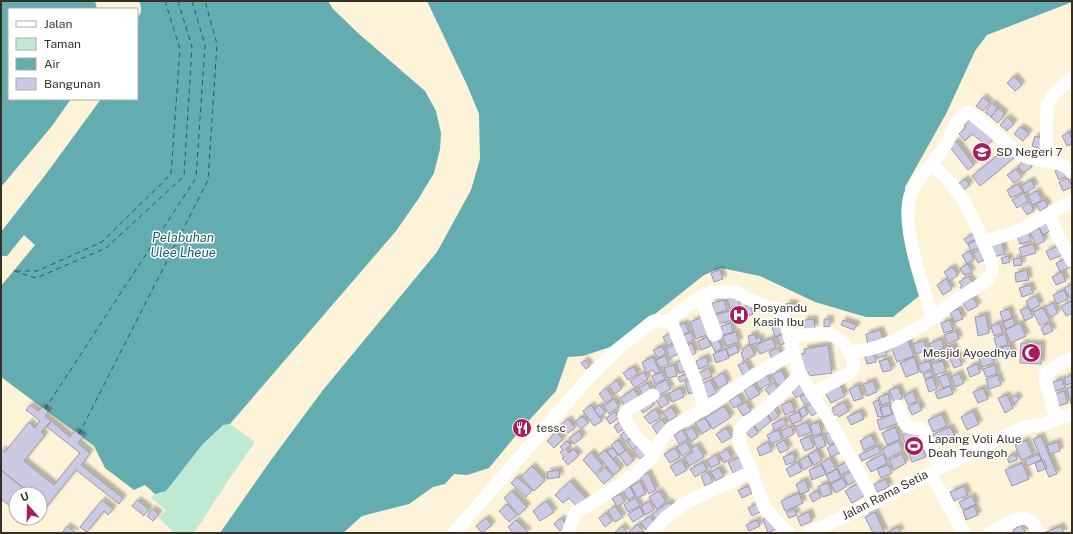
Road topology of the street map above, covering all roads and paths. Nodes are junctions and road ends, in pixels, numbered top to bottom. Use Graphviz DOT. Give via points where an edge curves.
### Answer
graph roads {
  1 [pos="1072,78"];
  2 [pos="1046,160"];
  3 [pos="932,164"];
  4 [pos="1072,173"];
  5 [pos="1072,201"];
  6 [pos="1050,215"];
  7 [pos="983,242"];
  8 [pos="1072,261"];
  9 [pos="670,319"];
  10 [pos="933,319"];
  11 [pos="789,337"];
  12 [pos="850,352"];
  13 [pos="793,353"];
  14 [pos="1072,358"];
  15 [pos="801,374"];
  16 [pos="812,394"];
  17 [pos="653,395"];
  18 [pos="898,406"];
  19 [pos="705,408"];
  20 [pos="1072,414"];
  21 [pos="1056,419"];
  22 [pos="654,454"];
  23 [pos="935,470"];
  24 [pos="751,472"];
  25 [pos="875,502"];
  26 [pos="456,532"];
  27 [pos="568,533"];
  28 [pos="652,533"];
  29 [pos="788,533"];
  30 [pos="809,533"];
  31 [pos="964,533"];
  32 [pos="990,533"];
  33 [pos="1038,533"];
  1 -- 2 [label="street" via="1057,91 1047,105"];
  2 -- 3 [label="street" via="1036,160 1023,155 967,112 959,119 945,147"];
  2 -- 4 [label="street" via="1066,166"];
  3 -- 7 [label="street" via="959,192 971,212"];
  3 -- 10 [label="street" via="912,192 908,213 910,242"];
  5 -- 6 [label="street"];
  6 -- 7 [label="street" via="1025,228"];
  6 -- 8 [label="street"];
  7 -- 10 [label="street" via="991,263 990,276"];
  9 -- 11 [label="street" via="700,297 714,292 735,292 761,305 780,309"];
  9 -- 19 [label="street"];
  9 -- 26 [label="street" via="663,322 657,320 647,325 592,374"];
  10 -- 12 [label="street" via="883,345"];
  11 -- 12 [label="street" via="829,334 846,345"];
  11 -- 13 [label="street"];
  12 -- 16 [label="street" via="854,366 850,373"];
  13 -- 15 [label="street"];
  13 -- 19 [label="street"];
  14 -- 21 [label="street" via="1045,374"];
  15 -- 16 [label="street"];
  15 -- 24 [label="street" via="740,430 740,444"];
  16 -- 25 [label="street"];
  17 -- 22 [label="street" via="624,415 629,426"];
  18 -- 23 [label="street" via="908,428 923,431"];
  19 -- 22 [label="street" via="671,428 659,442"];
  20 -- 21 [label="street, Jalan Rama Setia"];
  21 -- 23 [label="street, Jalan Rama Setia" via="1044,424 1023,427"];
  22 -- 27 [label="street" via="631,477 577,512"];
  23 -- 25 [label="street, Jalan Rama Setia"];
  23 -- 31 [label="street"];
  24 -- 28 [label="street" via="685,503 665,518"];
  24 -- 29 [label="street" via="764,507"];
  25 -- 30 [label="street, Jalan Rama Setia"];
  32 -- 33 [label="street" via="1024,518 1032,522"];
}
